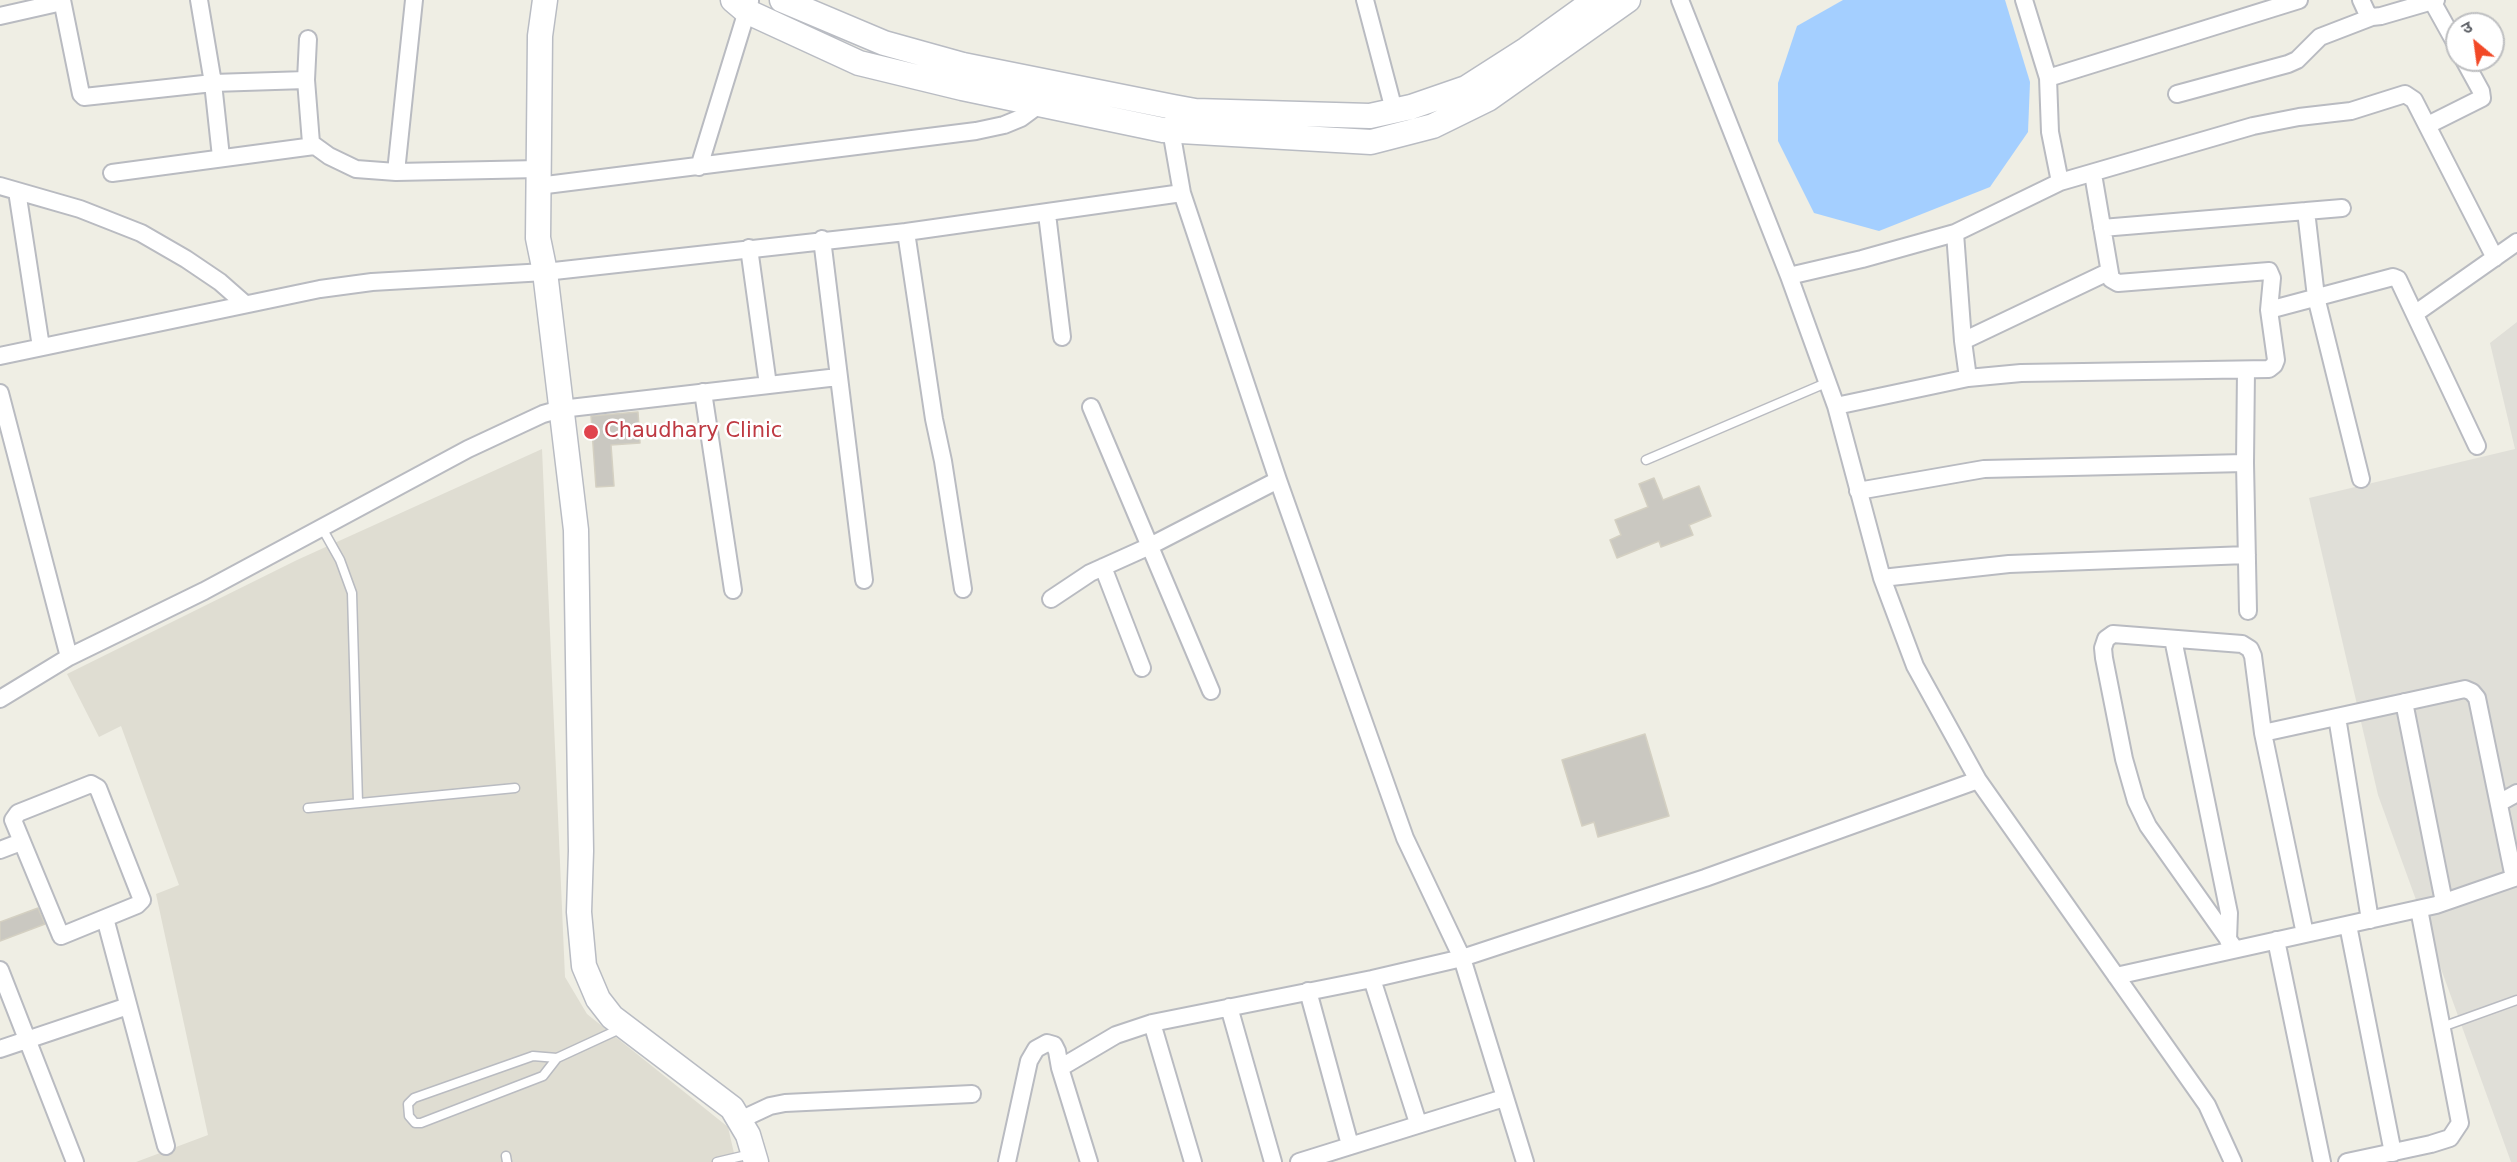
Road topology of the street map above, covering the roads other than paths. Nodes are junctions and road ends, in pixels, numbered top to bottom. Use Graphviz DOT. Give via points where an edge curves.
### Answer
graph roads {
  1 [pos="199,0"];
  2 [pos="414,0"];
  3 [pos="545,0"];
  4 [pos="784,0"];
  5 [pos="1365,0"];
  6 [pos="1595,0"];
  7 [pos="1628,0"];
  8 [pos="1680,0"];
  9 [pos="2024,0"];
  10 [pos="2299,0"];
  11 [pos="2361,0"];
  12 [pos="2434,0"];
  13 [pos="62,1"];
  14 [pos="743,4"];
  15 [pos="0,16"];
  16 [pos="2372,17"];
  17 [pos="2445,22"];
  18 [pos="308,39"];
  19 [pos="2471,72"];
  20 [pos="2048,78"];
  21 [pos="306,80"];
  22 [pos="213,83"];
  23 [pos="2177,94"];
  24 [pos="1040,104"];
  25 [pos="1394,110"];
  26 [pos="1172,118"];
  27 [pos="2428,125"];
  28 [pos="314,146"];
  29 [pos="221,157"];
  30 [pos="699,167"];
  31 [pos="396,172"];
  32 [pos="112,173"];
  33 [pos="2093,174"];
  34 [pos="538,178"];
  35 [pos="2060,182"];
  36 [pos="0,186"];
  37 [pos="17,191"];
  38 [pos="1182,193"];
  39 [pos="2342,208"];
  40 [pos="2306,212"];
  41 [pos="1047,214"];
  42 [pos="2102,228"];
  43 [pos="906,232"];
  44 [pos="1955,233"];
  45 [pos="822,239"];
  46 [pos="2517,242"];
  47 [pos="749,248"];
  48 [pos="2495,258"];
  49 [pos="545,272"];
  50 [pos="2108,272"];
  51 [pos="1789,276"];
  52 [pos="2316,297"];
  53 [pos="245,304"];
  54 [pos="2269,310"];
  55 [pos="2416,313"];
  56 [pos="1062,337"];
  57 [pos="1963,341"];
  58 [pos="41,347"];
  59 [pos="0,356"];
  60 [pos="2246,369"];
  61 [pos="838,377"];
  62 [pos="1968,378"];
  63 [pos="1826,383"];
  64 [pos="768,385"];
  65 [pos="703,392"];
  66 [pos="0,393"];
  67 [pos="1836,406"];
  68 [pos="1090,407"];
  69 [pos="561,409"];
  70 [pos="2477,446"];
  71 [pos="1646,460"];
  72 [pos="2245,463"];
  73 [pos="2361,479"];
  74 [pos="1278,480"];
  75 [pos="1857,490"];
  76 [pos="322,528"];
  77 [pos="1150,546"];
  78 [pos="2247,555"];
  79 [pos="1103,567"];
  80 [pos="1882,578"];
  81 [pos="864,580"];
  82 [pos="963,589"];
  83 [pos="733,590"];
  84 [pos="1051,599"];
  85 [pos="2248,611"];
  86 [pos="2173,639"];
  87 [pos="69,657"];
  88 [pos="1142,668"];
  89 [pos="1211,691"];
  90 [pos="0,699"];
  91 [pos="2404,702"];
  92 [pos="2337,717"];
  93 [pos="2263,733"];
  94 [pos="1978,780"];
  95 [pos="515,788"];
  96 [pos="2517,793"];
  97 [pos="358,803"];
  98 [pos="2499,803"];
  99 [pos="308,808"];
  100 [pos="21,842"];
  101 [pos="0,850"];
  102 [pos="2516,878"];
  103 [pos="2444,902"];
  104 [pos="2419,909"];
  105 [pos="105,918"];
  106 [pos="2370,920"];
  107 [pos="2348,924"];
  108 [pos="2306,934"];
  109 [pos="2276,940"];
  110 [pos="2232,945"];
  111 [pos="1462,958"];
  112 [pos="0,970"];
  113 [pos="2116,976"];
  114 [pos="1372,980"];
  115 [pos="1308,991"];
  116 [pos="2517,1000"];
  117 [pos="128,1006"];
  118 [pos="1229,1007"];
  119 [pos="1152,1023"];
  120 [pos="625,1026"];
  121 [pos="2442,1027"];
  122 [pos="27,1038"];
  123 [pos="0,1049"];
  124 [pos="556,1058"];
  125 [pos="1060,1068"];
  126 [pos="972,1094"];
  127 [pos="1504,1098"];
  128 [pos="740,1120"];
  129 [pos="1418,1123"];
  130 [pos="1350,1145"];
  131 [pos="166,1146"];
  132 [pos="2393,1152"];
  133 [pos="755,1157"];
  134 [pos="75,1162"];
  135 [pos="717,1162"];
  136 [pos="1007,1162"];
  137 [pos="1089,1162"];
  138 [pos="1192,1162"];
  139 [pos="1274,1162"];
  140 [pos="1299,1162"];
  141 [pos="1525,1162"];
  142 [pos="2233,1162"];
  143 [pos="2322,1162"];
  144 [pos="2347,1162"];
  1 -- 22 [label="street"];
  2 -- 31 [label="street"];
  3 -- 34 [label="street" via="540,36"];
  4 -- 26 [label="street" via="885,44"];
  5 -- 25 [label="street"];
  6 -- 25 [label="street" via="1466,88"];
  7 -- 26 [label="street" via="1488,99 1433,126 1401,136 1371,142"];
  8 -- 51 [label="street"];
  9 -- 20 [label="street"];
  10 -- 20 [label="street"];
  11 -- 16 [label="street"];
  12 -- 16 [label="street"];
  12 -- 17 [label="street"];
  13 -- 15 [label="street"];
  13 -- 22 [label="street" via="84,97"];
  14 -- 24 [label="street" via="859,63"];
  14 -- 30 [label="street"];
  16 -- 23 [label="street" via="2320,36 2288,64"];
  18 -- 21 [label="street"];
  19 -- 27 [label="street" via="2482,98"];
  20 -- 35 [label="street" via="2050,132"];
  21 -- 22 [label="street"];
  21 -- 28 [label="street" via="309,138"];
  22 -- 29 [label="street"];
  24 -- 26 [label="street"];
  24 -- 30 [label="street" via="1021,118 976,131"];
  25 -- 26 [label="street" via="1370,116 1195,111"];
  26 -- 38 [label="street"];
  27 -- 33 [label="street" via="2414,100 2405,94 2351,111 2253,126"];
  27 -- 48 [label="street"];
  28 -- 29 [label="street"];
  28 -- 31 [label="street" via="356,169"];
  29 -- 32 [label="street"];
  30 -- 34 [label="street"];
  31 -- 34 [label="street"];
  33 -- 35 [label="street"];
  33 -- 42 [label="street"];
  34 -- 49 [label="street" via="538,238"];
  35 -- 44 [label="street"];
  36 -- 37 [label="street"];
  37 -- 53 [label="street" via="80,209 141,233 220,282"];
  37 -- 58 [label="street"];
  38 -- 41 [label="street"];
  38 -- 74 [label="street"];
  39 -- 40 [label="street"];
  40 -- 42 [label="street"];
  40 -- 52 [label="street"];
  41 -- 43 [label="street"];
  41 -- 56 [label="street"];
  42 -- 50 [label="street"];
  43 -- 45 [label="street"];
  43 -- 82 [label="street"];
  44 -- 51 [label="street"];
  44 -- 57 [label="street"];
  45 -- 47 [label="street"];
  45 -- 61 [label="street"];
  46 -- 48 [label="street"];
  47 -- 49 [label="street"];
  47 -- 64 [label="street"];
  48 -- 55 [label="street"];
  49 -- 53 [label="street" via="372,282"];
  49 -- 69 [label="street"];
  50 -- 54 [label="street" via="2118,283 2267,270 2272,278"];
  50 -- 57 [label="street"];
  51 -- 63 [label="street"];
  52 -- 54 [label="street"];
  52 -- 55 [label="street" via="2393,277 2403,284"];
  52 -- 73 [label="street"];
  53 -- 58 [label="street"];
  54 -- 60 [label="street" via="2276,360 2269,369"];
  55 -- 70 [label="street"];
  57 -- 62 [label="street"];
  58 -- 59 [label="street"];
  60 -- 62 [label="street" via="2021,373"];
  60 -- 72 [label="street"];
  61 -- 64 [label="street"];
  61 -- 81 [label="street"];
  62 -- 67 [label="street"];
  63 -- 67 [label="street"];
  63 -- 71 [label="lane"];
  64 -- 65 [label="street"];
  65 -- 69 [label="street"];
  65 -- 83 [label="street"];
  66 -- 87 [label="street"];
  67 -- 75 [label="street"];
  68 -- 77 [label="street"];
  69 -- 76 [label="street" via="505,431"];
  69 -- 120 [label="street" via="576,530 579,912 584,966 598,999"];
  72 -- 75 [label="street" via="1984,469"];
  72 -- 78 [label="street"];
  74 -- 77 [label="street"];
  74 -- 111 [label="street" via="1405,838"];
  75 -- 80 [label="street"];
  76 -- 87 [label="street"];
  76 -- 97 [label="lane" via="352,593"];
  77 -- 79 [label="street"];
  77 -- 89 [label="street"];
  78 -- 80 [label="street" via="2009,564"];
  78 -- 85 [label="street"];
  79 -- 84 [label="street"];
  79 -- 88 [label="street"];
  80 -- 94 [label="street" via="1916,666"];
  86 -- 93 [label="street" via="2242,644 2250,649"];
  86 -- 110 [label="street" via="2229,913"];
  86 -- 110 [label="street" via="2113,634 2106,639 2104,658 2124,759 2140,812"];
  87 -- 90 [label="street"];
  91 -- 92 [label="street"];
  91 -- 98 [label="street" via="2465,689 2472,692 2477,698"];
  91 -- 103 [label="street"];
  92 -- 93 [label="street"];
  92 -- 106 [label="street"];
  93 -- 108 [label="street"];
  94 -- 111 [label="street" via="1705,878"];
  94 -- 113 [label="street"];
  95 -- 97 [label="lane"];
  96 -- 98 [label="street"];
  97 -- 99 [label="lane"];
  98 -- 102 [label="street"];
  100 -- 101 [label="street"];
  100 -- 105 [label="street" via="60,936"];
  100 -- 105 [label="street" via="13,820 18,813 85,785 98,788 142,900"];
  102 -- 103 [label="street"];
  103 -- 104 [label="street"];
  104 -- 106 [label="street"];
  104 -- 121 [label="street"];
  105 -- 117 [label="street"];
  106 -- 107 [label="street"];
  107 -- 108 [label="street"];
  107 -- 132 [label="street"];
  108 -- 109 [label="street"];
  109 -- 110 [label="street"];
  109 -- 143 [label="street"];
  110 -- 113 [label="street"];
  111 -- 114 [label="street"];
  111 -- 127 [label="street"];
  112 -- 122 [label="street"];
  113 -- 142 [label="street" via="2207,1106"];
  114 -- 115 [label="street"];
  114 -- 129 [label="street"];
  115 -- 118 [label="street"];
  115 -- 130 [label="street"];
  116 -- 121 [label="lane"];
  117 -- 122 [label="street"];
  117 -- 131 [label="street"];
  118 -- 119 [label="street"];
  118 -- 139 [label="street"];
  119 -- 125 [label="street" via="1116,1035"];
  119 -- 138 [label="street"];
  120 -- 124 [label="lane"];
  120 -- 128 [label="street" via="718,1095"];
  121 -- 132 [label="street" via="2460,1123 2450,1138"];
  122 -- 123 [label="street"];
  122 -- 134 [label="street"];
  124 -- 124 [label="lane" via="543,1076 421,1123 415,1123 409,1116 408,1104 421,1095 533,1056"];
  125 -- 136 [label="street" via="1054,1045 1047,1043 1036,1049 1029,1061"];
  125 -- 137 [label="street"];
  126 -- 128 [label="street" via="785,1103"];
  127 -- 129 [label="street"];
  127 -- 141 [label="street"];
  128 -- 133 [label="street"];
  129 -- 130 [label="street"];
  130 -- 140 [label="street"];
  132 -- 144 [label="street"];
  133 -- 135 [label="lane"];
}
